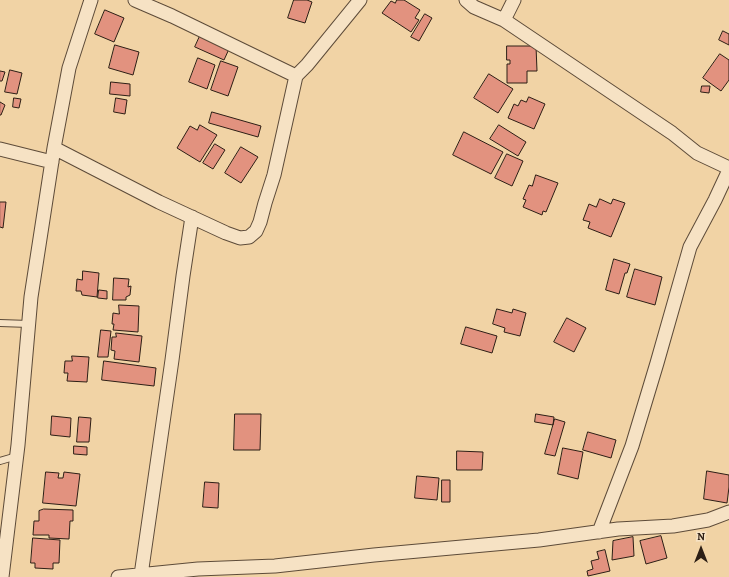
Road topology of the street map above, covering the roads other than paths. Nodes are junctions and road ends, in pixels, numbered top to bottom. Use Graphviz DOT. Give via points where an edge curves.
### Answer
graph roads {
  1 [pos="91,0"];
  2 [pos="134,0"];
  3 [pos="360,0"];
  4 [pos="466,0"];
  5 [pos="514,0"];
  6 [pos="504,20"];
  7 [pos="296,76"];
  8 [pos="54,148"];
  9 [pos="0,150"];
  10 [pos="52,162"];
  11 [pos="729,169"];
  12 [pos="192,217"];
  13 [pos="0,324"];
  14 [pos="29,324"];
  15 [pos="17,456"];
  16 [pos="0,461"];
  17 [pos="729,512"];
  18 [pos="599,532"];
  19 [pos="274,572"];
  20 [pos="141,575"];
  21 [pos="2,577"];
  22 [pos="118,577"];
  1 -- 8 [label="street" via="69,68"];
  2 -- 7 [label="street"];
  3 -- 7 [label="street"];
  4 -- 6 [label="street" via="474,7"];
  5 -- 6 [label="street"];
  6 -- 11 [label="street" via="672,133 697,153"];
  7 -- 12 [label="street" via="274,174 256,231 249,237 240,238"];
  8 -- 10 [label="street"];
  8 -- 12 [label="street"];
  9 -- 10 [label="street"];
  10 -- 14 [label="street"];
  11 -- 18 [label="street" via="690,247 632,446"];
  12 -- 20 [label="street"];
  13 -- 14 [label="lane"];
  14 -- 15 [label="street"];
  15 -- 16 [label="lane"];
  15 -- 21 [label="street"];
  17 -- 18 [label="street" via="708,520 673,526"];
  18 -- 19 [label="street" via="374,555"];
  19 -- 20 [label="street" via="198,569"];
  20 -- 22 [label="street"];
}
